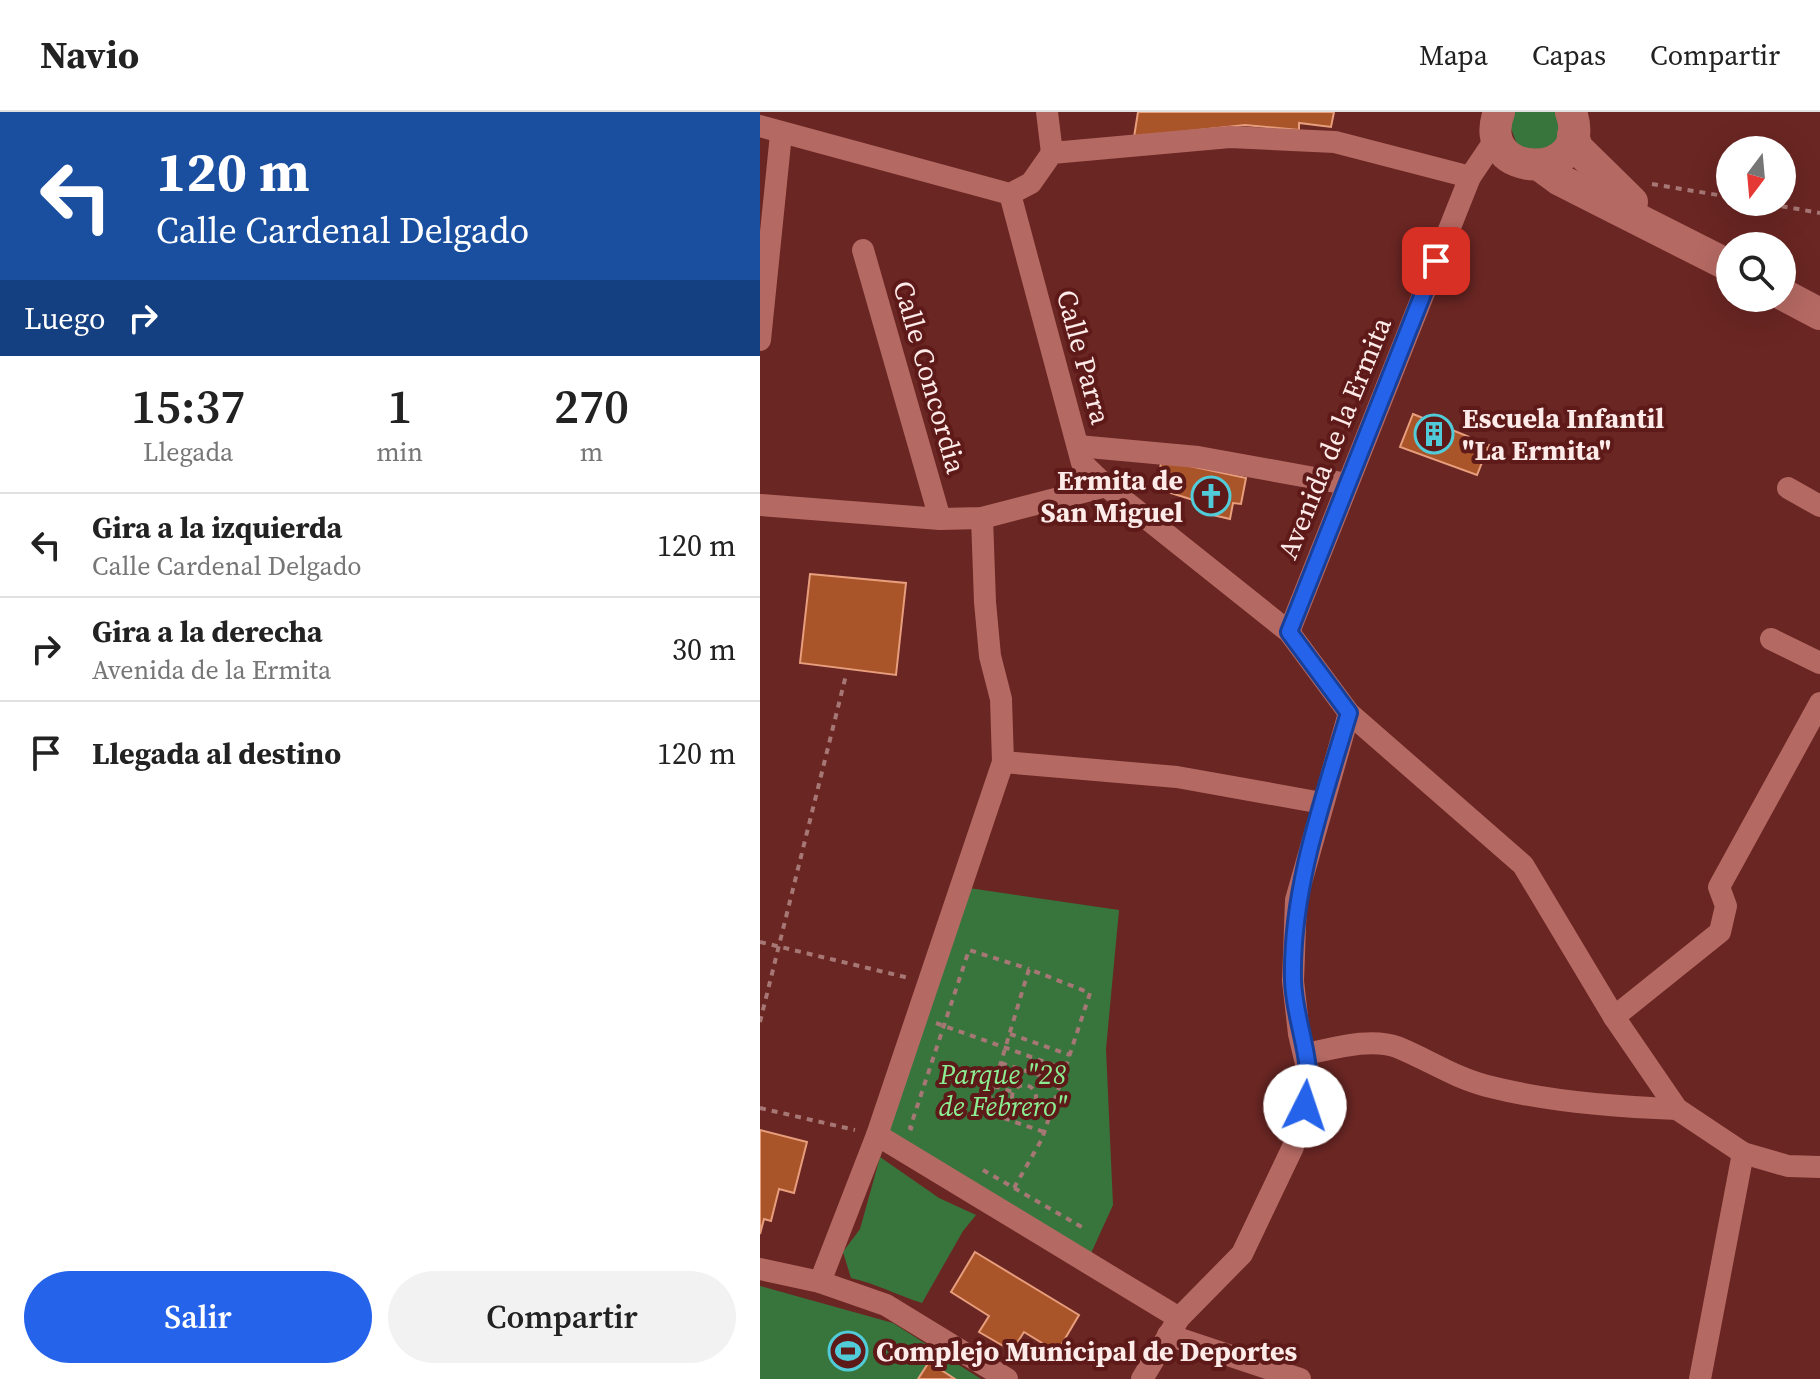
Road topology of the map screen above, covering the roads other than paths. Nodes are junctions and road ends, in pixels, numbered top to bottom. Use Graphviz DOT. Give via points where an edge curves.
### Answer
graph roads {
  1 [pos="1047,112"];
  2 [pos="1572,124"];
  3 [pos="1498,125"];
  4 [pos="771,130"];
  5 [pos="1052,153"];
  6 [pos="1535,166"];
  7 [pos="1470,177"];
  8 [pos="1010,194"];
  9 [pos="1661,229"];
  10 [pos="863,250"];
  11 [pos="1716,258"];
  12 [pos="1796,301"];
  13 [pos="1820,314"];
  14 [pos="760,340"];
  15 [pos="1078,446"];
  16 [pos="1347,484"];
  17 [pos="1106,486"];
  18 [pos="1788,488"];
  19 [pos="760,505"];
  20 [pos="1820,506"];
  21 [pos="982,518"];
  22 [pos="940,519"];
  23 [pos="1289,632"];
  24 [pos="1771,639"];
  25 [pos="1820,663"];
  26 [pos="1349,713"];
  27 [pos="1816,718"];
  28 [pos="1003,762"];
  29 [pos="1322,803"];
  30 [pos="1614,1017"];
  31 [pos="1306,1054"];
  32 [pos="1677,1109"];
  33 [pos="877,1135"];
  34 [pos="1743,1153"];
  35 [pos="1820,1167"];
  36 [pos="760,1269"];
  37 [pos="820,1282"];
  38 [pos="1174,1327"];
  39 [pos="1007,1379"];
  40 [pos="1142,1379"];
  41 [pos="1300,1379"];
  42 [pos="1700,1379"];
  1 -- 5 [label="street"];
  2 -- 6 [label="main road" via="1562,155"];
  2 -- 9 [label="main road" via="1577,148"];
  3 -- 6 [label="main road" via="1509,156"];
  3 -- 7 [label="street, Avenida de la Ermita"];
  4 -- 8 [label="street"];
  4 -- 14 [label="street"];
  5 -- 7 [label="street" via="1230,137 1335,142"];
  5 -- 8 [label="street" via="1031,183"];
  6 -- 7 [label="street" via="1499,168"];
  6 -- 9 [label="main road"];
  7 -- 16 [label="street, Avenida de la Ermita"];
  8 -- 15 [label="street, Calle Parra"];
  9 -- 11 [label="main road"];
  10 -- 22 [label="street, Calle Concordia"];
  12 -- 13 [label="main road"];
  15 -- 16 [label="street" via="1198,457"];
  15 -- 17 [label="street, Calle Parra" via="1082,463"];
  16 -- 23 [label="street, Avenida de la Ermita"];
  17 -- 21 [label="street"];
  17 -- 23 [label="street, Calle Parra"];
  18 -- 20 [label="street"];
  19 -- 22 [label="street"];
  21 -- 22 [label="street"];
  21 -- 28 [label="street" via="985,602 1001,699"];
  23 -- 26 [label="street, Calle Parra"];
  24 -- 25 [label="street"];
  26 -- 29 [label="street"];
  26 -- 30 [label="street, Calle Parra" via="1523,865"];
  27 -- 30 [label="street" via="1719,887 1726,906 1720,932"];
  28 -- 29 [label="street" via="1177,777"];
  28 -- 33 [label="street"];
  29 -- 31 [label="street" via="1296,900 1293,981"];
  30 -- 32 [label="street, Calle Parra"];
  31 -- 32 [label="street" via="1360,1045 1395,1046 1485,1086 1574,1102"];
  31 -- 38 [label="street" via="1311,1085 1269,1203 1242,1254"];
  32 -- 34 [label="street"];
  33 -- 37 [label="street"];
  33 -- 38 [label="street"];
  34 -- 35 [label="street" via="1788,1166"];
  34 -- 42 [label="street"];
  36 -- 37 [label="street"];
  37 -- 39 [label="street" via="886,1305"];
  38 -- 40 [label="street"];
  38 -- 41 [label="street"];
}
